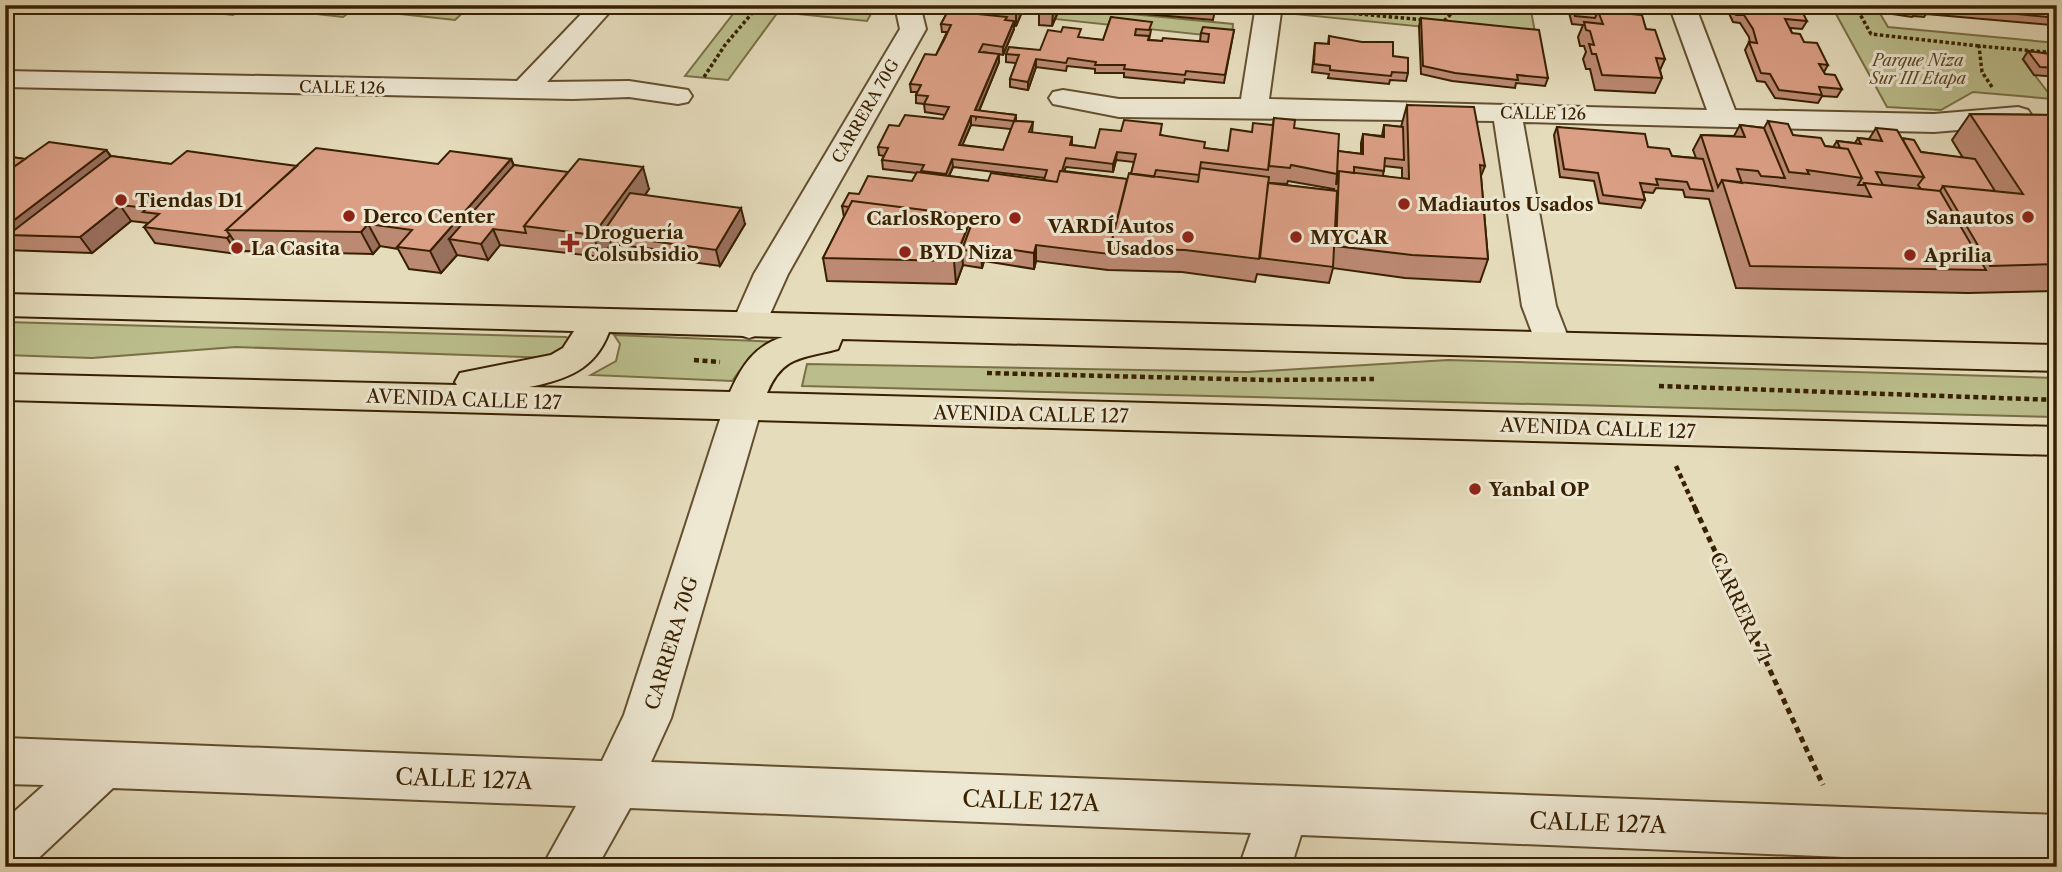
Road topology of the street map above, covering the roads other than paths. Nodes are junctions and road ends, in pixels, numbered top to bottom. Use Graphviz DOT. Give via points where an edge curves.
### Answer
graph roads {
  1 [pos="604,5"];
  2 [pos="1269,5"];
  3 [pos="1682,5"];
  4 [pos="908,6"];
  5 [pos="5,79"];
  6 [pos="524,90"];
  7 [pos="678,96"];
  8 [pos="1063,98"];
  9 [pos="1254,109"];
  10 [pos="1507,112"];
  11 [pos="2023,115"];
  12 [pos="1724,118"];
  13 [pos="5,305"];
  14 [pos="595,322"];
  15 [pos="749,326"];
  16 [pos="921,331"];
  17 [pos="1553,345"];
  18 [pos="2057,358"];
  19 [pos="5,387"];
  20 [pos="381,397"];
  21 [pos="743,407"];
  22 [pos="2057,441"];
  23 [pos="5,761"];
  24 [pos="103,765"];
  25 [pos="616,785"];
  26 [pos="1284,811"];
  27 [pos="2057,840"];
  28 [pos="1869,850"];
  29 [pos="5,854"];
  30 [pos="568,867"];
  31 [pos="1265,867"];
  1 -- 6 [label="street"];
  2 -- 9 [label="street"];
  3 -- 12 [label="street"];
  4 -- 15 [label="street, CARRERA 70G" via="913,29 771,274"];
  5 -- 6 [label="street, CALLE 126"];
  6 -- 7 [label="street, CALLE 126" via="629,89"];
  8 -- 9 [label="street, CALLE 126" via="1119,108"];
  9 -- 10 [label="street, CALLE 126"];
  10 -- 12 [label="street, CALLE 126"];
  10 -- 17 [label="street" via="1539,306"];
  11 -- 12 [label="street, CALLE 126" via="1934,123"];
  13 -- 14 [label="main road"];
  14 -- 15 [label="main road"];
  14 -- 20 [label="main road" via="584,349 556,367"];
  15 -- 16 [label="main road"];
  16 -- 17 [label="main road"];
  16 -- 21 [label="main road" via="798,344 773,354 760,366"];
  17 -- 18 [label="main road"];
  19 -- 20 [label="main road, AVENIDA CALLE 127"];
  20 -- 21 [label="main road, AVENIDA CALLE 127"];
  21 -- 22 [label="main road, AVENIDA CALLE 127"];
  21 -- 25 [label="street, CARRERA 70G" via="648,718"];
  23 -- 24 [label="street, CALLE 127A"];
  24 -- 25 [label="street, CALLE 127A"];
  24 -- 29 [label="street"];
  25 -- 26 [label="street, CALLE 127A"];
  25 -- 30 [label="street, CARRERA 70G"];
  26 -- 28 [label="street, CALLE 127A"];
  26 -- 31 [label="street"];
  27 -- 28 [label="street, CALLE 127A"];
}
